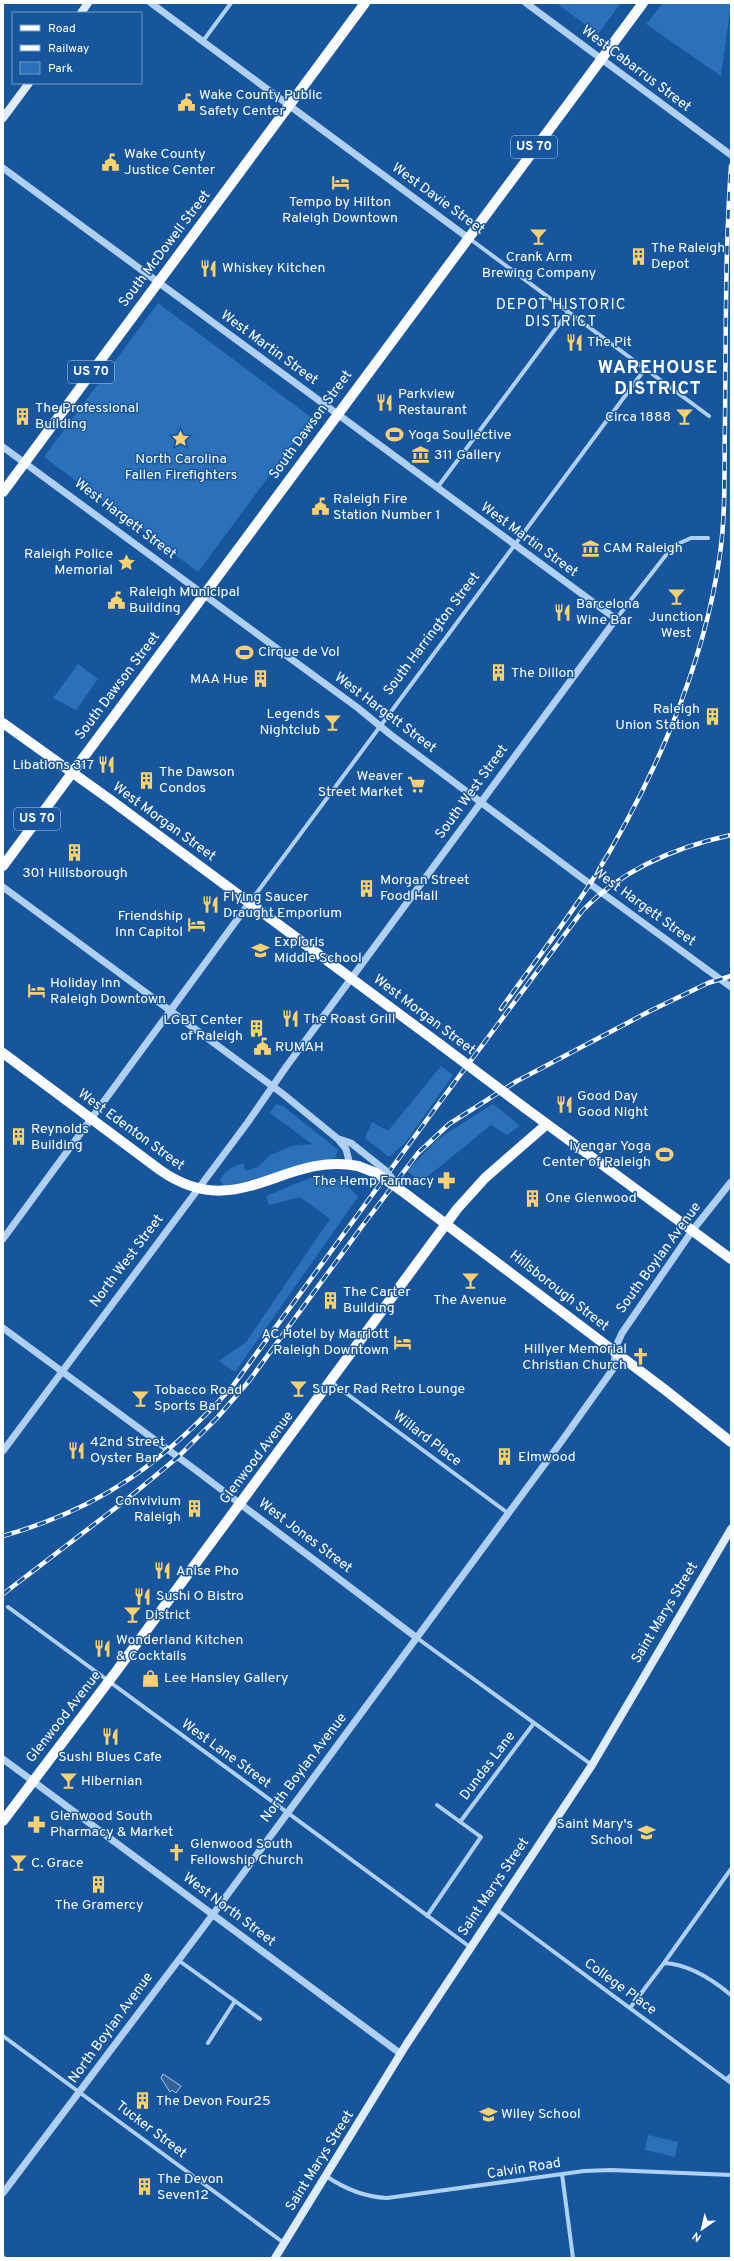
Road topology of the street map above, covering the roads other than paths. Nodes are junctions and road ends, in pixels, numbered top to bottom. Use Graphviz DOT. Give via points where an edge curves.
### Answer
graph roads {
  1 [pos="88,3"];
  2 [pos="151,3"];
  3 [pos="231,3"];
  4 [pos="365,3"];
  5 [pos="526,3"];
  6 [pos="643,3"];
  7 [pos="82,12"];
  8 [pos="202,41"];
  9 [pos="600,57"];
  10 [pos="28,84"];
  11 [pos="289,105"];
  12 [pos="3,118"];
  13 [pos="731,156"];
  14 [pos="3,168"];
  15 [pos="467,237"];
  16 [pos="158,282"];
  17 [pos="568,312"];
  18 [pos="645,369"];
  19 [pos="336,414"];
  20 [pos="709,416"];
  21 [pos="3,447"];
  22 [pos="25,462"];
  23 [pos="437,488"];
  24 [pos="3,492"];
  25 [pos="708,538"];
  26 [pos="514,545"];
  27 [pos="204,593"];
  28 [pos="616,619"];
  29 [pos="3,723"];
  30 [pos="381,726"];
  31 [pos="72,771"];
  32 [pos="481,802"];
  33 [pos="3,866"];
  34 [pos="3,887"];
  35 [pos="250,902"];
  36 [pos="351,978"];
  37 [pos="731,987"];
  38 [pos="170,1011"];
  39 [pos="3,1053"];
  40 [pos="272,1086"];
  41 [pos="91,1119"];
  42 [pos="547,1124"];
  43 [pos="338,1139"];
  44 [pos="350,1165"];
  45 [pos="731,1182"];
  46 [pos="198,1188"];
  47 [pos="406,1194"];
  48 [pos="446,1223"];
  49 [pos="692,1231"];
  50 [pos="3,1239"];
  51 [pos="731,1259"];
  52 [pos="3,1328"];
  53 [pos="616,1353"];
  54 [pos="61,1372"];
  55 [pos="331,1382"];
  56 [pos="731,1442"];
  57 [pos="3,1451"];
  58 [pos="240,1504"];
  59 [pos="510,1514"];
  60 [pos="731,1529"];
  61 [pos="8,1607"];
  62 [pos="417,1638"];
  63 [pos="109,1681"];
  64 [pos="534,1723"];
  65 [pos="3,1759"];
  66 [pos="592,1765"];
  67 [pos="32,1780"];
  68 [pos="437,1805"];
  69 [pos="288,1813"];
  70 [pos="3,1821"];
  71 [pos="460,1822"];
  72 [pos="731,1869"];
  73 [pos="496,1909"];
  74 [pos="212,1914"];
  75 [pos="427,1916"];
  76 [pos="470,1948"];
  77 [pos="177,1960"];
  78 [pos="664,1963"];
  79 [pos="731,1996"];
  80 [pos="236,2001"];
  81 [pos="630,2008"];
  82 [pos="260,2019"];
  83 [pos="3,2036"];
  84 [pos="208,2043"];
  85 [pos="401,2054"];
  86 [pos="731,2075"];
  87 [pos="727,2079"];
  88 [pos="731,2083"];
  89 [pos="80,2092"];
  90 [pos="562,2174"];
  91 [pos="731,2175"];
  92 [pos="326,2176"];
  93 [pos="3,2193"];
  94 [pos="284,2243"];
  95 [pos="276,2258"];
  96 [pos="573,2258"];
  1 -- 7 [label="main road"];
  2 -- 8 [label="street, West Davie Street"];
  3 -- 8 [label="street"];
  4 -- 11 [label="main road, South McDowell Street / US 70"];
  5 -- 9 [label="street, West Cabarrus Street"];
  6 -- 9 [label="main road, South Dawson Street / US 70"];
  8 -- 11 [label="street, West Davie Street"];
  9 -- 13 [label="street, West Cabarrus Street"];
  9 -- 15 [label="main road, South Dawson Street / US 70"];
  10 -- 12 [label="main road"];
  11 -- 15 [label="street, West Davie Street"];
  11 -- 16 [label="main road, South McDowell Street / US 70"];
  14 -- 16 [label="street, West Martin Street"];
  15 -- 17 [label="street, West Davie Street"];
  15 -- 19 [label="main road, South Dawson Street / US 70"];
  16 -- 19 [label="street, West Martin Street"];
  16 -- 22 [label="main road, South McDowell Street / US 70"];
  17 -- 18 [label="street, West Davie Street"];
  17 -- 23 [label="street"];
  18 -- 20 [label="street, West Davie Street"];
  18 -- 26 [label="street, South Harrington Street"];
  19 -- 23 [label="street, West Martin Street"];
  19 -- 27 [label="main road, South Dawson Street / US 70"];
  21 -- 22 [label="street, West Hargett Street"];
  22 -- 24 [label="main road, South McDowell Street / US 70"];
  22 -- 27 [label="street, West Hargett Street"];
  23 -- 26 [label="street, West Martin Street"];
  25 -- 28 [label="street, South West Street" via="691,538 673,546"];
  26 -- 28 [label="street, West Martin Street"];
  26 -- 30 [label="street, South Harrington Street"];
  27 -- 30 [label="street, West Hargett Street"];
  27 -- 31 [label="main road, South Dawson Street / US 70"];
  28 -- 32 [label="street, South West Street"];
  29 -- 31 [label="main road, West Morgan Street" via="61,766"];
  30 -- 32 [label="street, West Hargett Street"];
  30 -- 35 [label="street, South Harrington Street"];
  31 -- 33 [label="main road, South Dawson Street / US 70"];
  31 -- 35 [label="main road, West Morgan Street"];
  32 -- 36 [label="street, South West Street"];
  32 -- 37 [label="street, West Hargett Street"];
  34 -- 38 [label="street, Hillsborough Street"];
  35 -- 36 [label="main road, West Morgan Street"];
  35 -- 38 [label="street, South Harrington Street"];
  36 -- 40 [label="street, South West Street"];
  36 -- 42 [label="main road, West Morgan Street, bridge"];
  38 -- 40 [label="street, Hillsborough Street"];
  38 -- 41 [label="street, South Harrington Street"];
  39 -- 41 [label="main road, West Edenton Street"];
  40 -- 43 [label="street, Hillsborough Street"];
  40 -- 46 [label="street, North West Street"];
  41 -- 46 [label="main road, West Edenton Street" via="171,1177 182,1184"];
  41 -- 50 [label="street, South Harrington Street"];
  42 -- 48 [label="main road, Glenwood Avenue" via="485,1178"];
  42 -- 49 [label="main road, West Morgan Street"];
  43 -- 44 [label="street, Hillsborough Street" via="346,1149"];
  43 -- 47 [label="street, Hillsborough Street, bridge" via="351,1143 385,1170"];
  44 -- 46 [label="main road, West Edenton Street" via="311,1167 241,1189"];
  44 -- 47 [label="main road, Hillsborough Street, bridge" via="376,1173"];
  45 -- 49 [label="street, South Boylan Avenue"];
  46 -- 54 [label="street, North West Street"];
  47 -- 48 [label="main road, Hillsborough Street"];
  48 -- 53 [label="main road, Hillsborough Street"];
  48 -- 55 [label="main road, Glenwood Avenue"];
  49 -- 51 [label="main road, West Morgan Street"];
  49 -- 53 [label="street, South Boylan Avenue" via="622,1333"];
  52 -- 54 [label="street, West Jones Street"];
  53 -- 56 [label="main road, Hillsborough Street"];
  53 -- 59 [label="street, North Boylan Avenue" via="613,1369"];
  54 -- 57 [label="street, North West Street"];
  54 -- 58 [label="street, West Jones Street"];
  55 -- 58 [label="main road, Glenwood Avenue"];
  55 -- 59 [label="street, Willard Place"];
  58 -- 62 [label="street, West Jones Street"];
  58 -- 63 [label="main road, Glenwood Avenue"];
  59 -- 62 [label="street, North Boylan Avenue"];
  60 -- 66 [label="main road, Saint Marys Street"];
  61 -- 63 [label="street, West Lane Street"];
  62 -- 64 [label="street, West Jones Street"];
  62 -- 69 [label="street, North Boylan Avenue"];
  63 -- 67 [label="main road, Glenwood Avenue"];
  63 -- 69 [label="street, West Lane Street"];
  64 -- 66 [label="street, West Jones Street"];
  64 -- 71 [label="street, Dundas Lane"];
  65 -- 67 [label="street, West North Street"];
  66 -- 73 [label="main road, Saint Marys Street"];
  67 -- 70 [label="main road, Glenwood Avenue"];
  67 -- 74 [label="street, West North Street"];
  68 -- 71 [label="street, Dundas Lane"];
  69 -- 74 [label="street, North Boylan Avenue"];
  69 -- 75 [label="street, West Lane Street"];
  71 -- 75 [label="street, Dundas Lane" via="481,1837"];
  72 -- 78 [label="street"];
  73 -- 76 [label="main road, Saint Marys Street"];
  73 -- 81 [label="street, College Place"];
  74 -- 77 [label="street, North Boylan Avenue"];
  74 -- 85 [label="street, West North Street"];
  75 -- 76 [label="street, West Lane Street"];
  76 -- 85 [label="main road, Saint Marys Street"];
  77 -- 80 [label="street"];
  77 -- 89 [label="street, North Boylan Avenue"];
  78 -- 79 [label="street" via="681,1965"];
  78 -- 81 [label="street"];
  80 -- 82 [label="street"];
  80 -- 84 [label="street"];
  81 -- 87 [label="street, College Place"];
  83 -- 89 [label="street, Tucker Street"];
  85 -- 92 [label="main road, Saint Marys Street"];
  86 -- 87 [label="street"];
  87 -- 88 [label="street, College Place"];
  89 -- 93 [label="street, North Boylan Avenue"];
  89 -- 94 [label="street, Tucker Street"];
  90 -- 91 [label="street, Calvin Road" via="611,2170"];
  90 -- 92 [label="street, Calvin Road" via="387,2198 365,2196"];
  90 -- 96 [label="street"];
  92 -- 94 [label="main road, Saint Marys Street"];
  94 -- 95 [label="main road, Saint Marys Street"];
}
